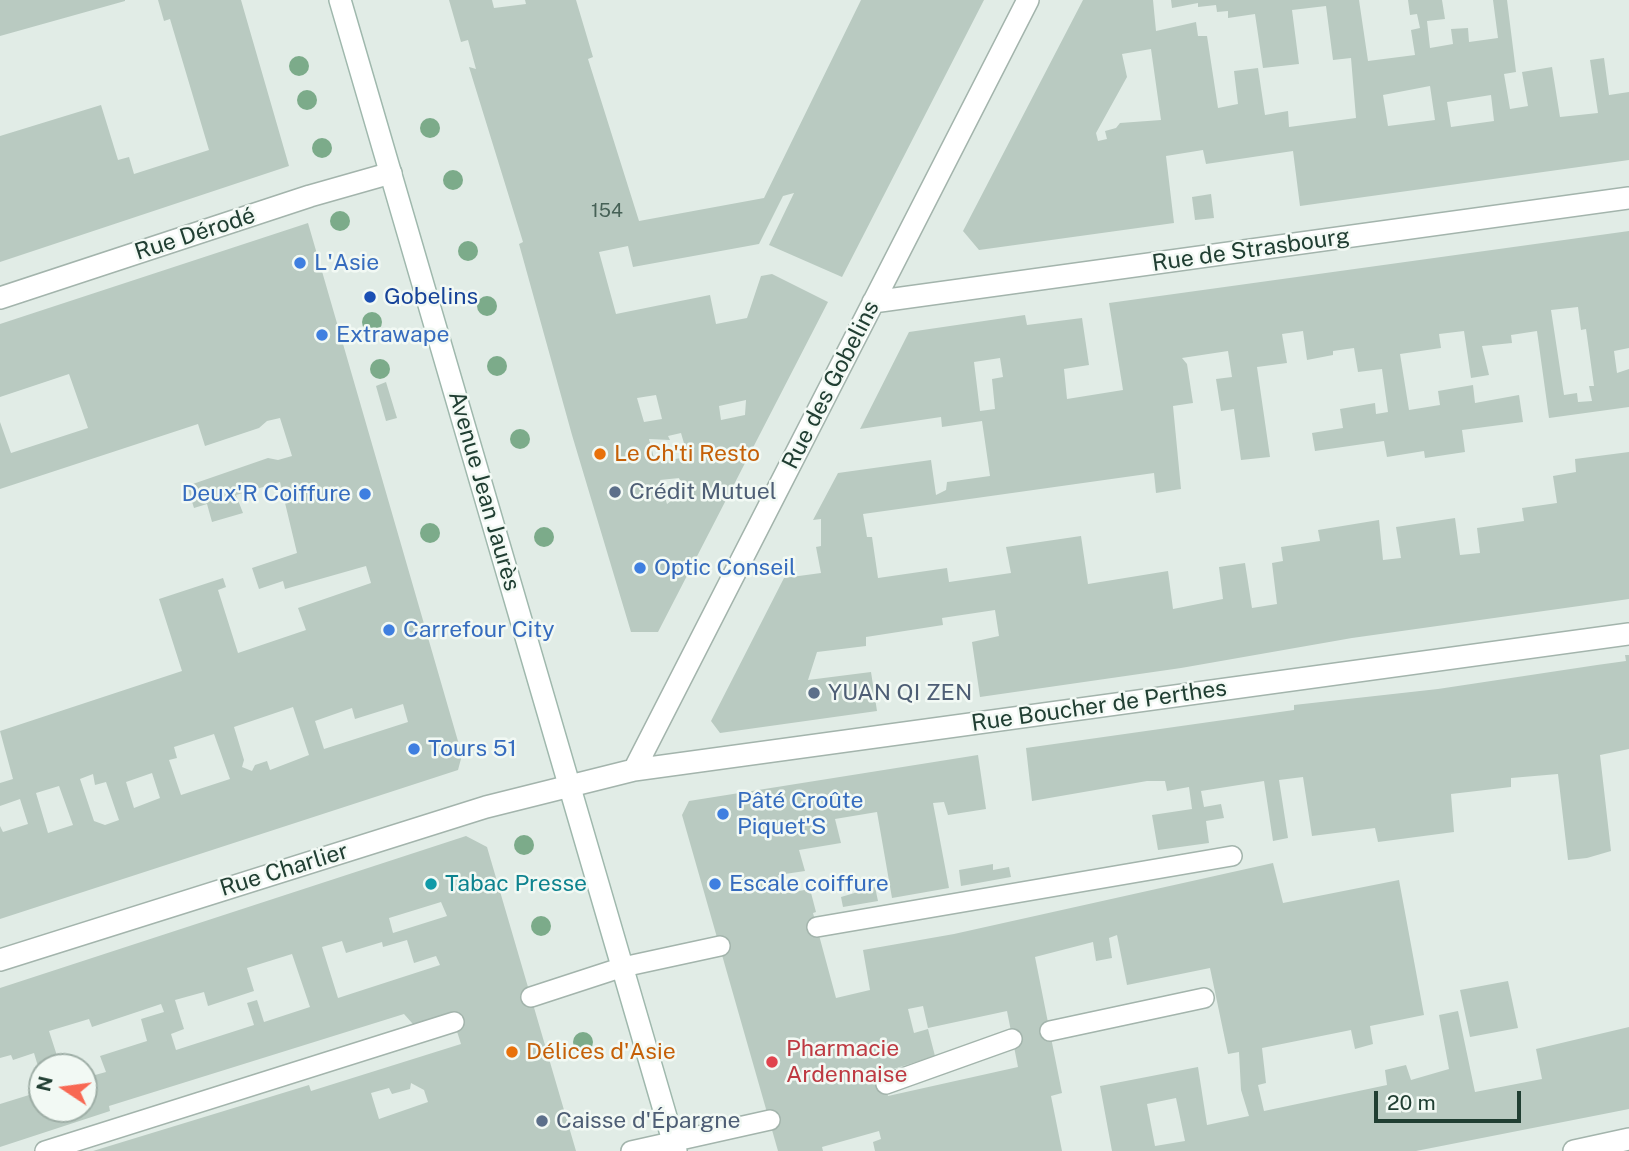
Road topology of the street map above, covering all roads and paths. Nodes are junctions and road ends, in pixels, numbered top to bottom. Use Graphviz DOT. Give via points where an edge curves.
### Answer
graph roads {
  1 [pos="340,0"];
  2 [pos="1028,0"];
  3 [pos="391,173"];
  4 [pos="1629,198"];
  5 [pos="0,298"];
  6 [pos="873,302"];
  7 [pos="1629,634"];
  8 [pos="634,770"];
  9 [pos="570,784"];
  10 [pos="1232,856"];
  11 [pos="817,927"];
  12 [pos="720,946"];
  13 [pos="0,960"];
  14 [pos="623,967"];
  15 [pos="531,997"];
  16 [pos="1203,998"];
  17 [pos="454,1022"];
  18 [pos="1050,1031"];
  19 [pos="1013,1038"];
  20 [pos="886,1084"];
  21 [pos="770,1120"];
  22 [pos="1629,1139"];
  23 [pos="675,1147"];
  24 [pos="45,1151"];
  25 [pos="631,1151"];
  26 [pos="1574,1151"];
  1 -- 3 [label="street, Avenue Jean Jaurès"];
  2 -- 6 [label="street, Rue des Gobelins"];
  3 -- 5 [label="street, Rue Dérodé"];
  3 -- 9 [label="street, Avenue Jean Jaurès"];
  4 -- 6 [label="street, Rue de Strasbourg"];
  6 -- 8 [label="street, Rue des Gobelins"];
  7 -- 8 [label="street, Rue Boucher de Perthes"];
  8 -- 9 [label="street, Rue Boucher de Perthes"];
  9 -- 13 [label="street, Rue Charlier"];
  9 -- 14 [label="street, Avenue Jean Jaurès"];
  10 -- 11 [label="lane"];
  12 -- 14 [label="lane"];
  14 -- 15 [label="lane"];
  14 -- 23 [label="street, Avenue Jean Jaurès"];
  16 -- 18 [label="lane"];
  17 -- 24 [label="lane"];
  19 -- 20 [label="lane"];
  21 -- 23 [label="lane"];
  22 -- 26 [label="street"];
  23 -- 25 [label="lane"];
}
